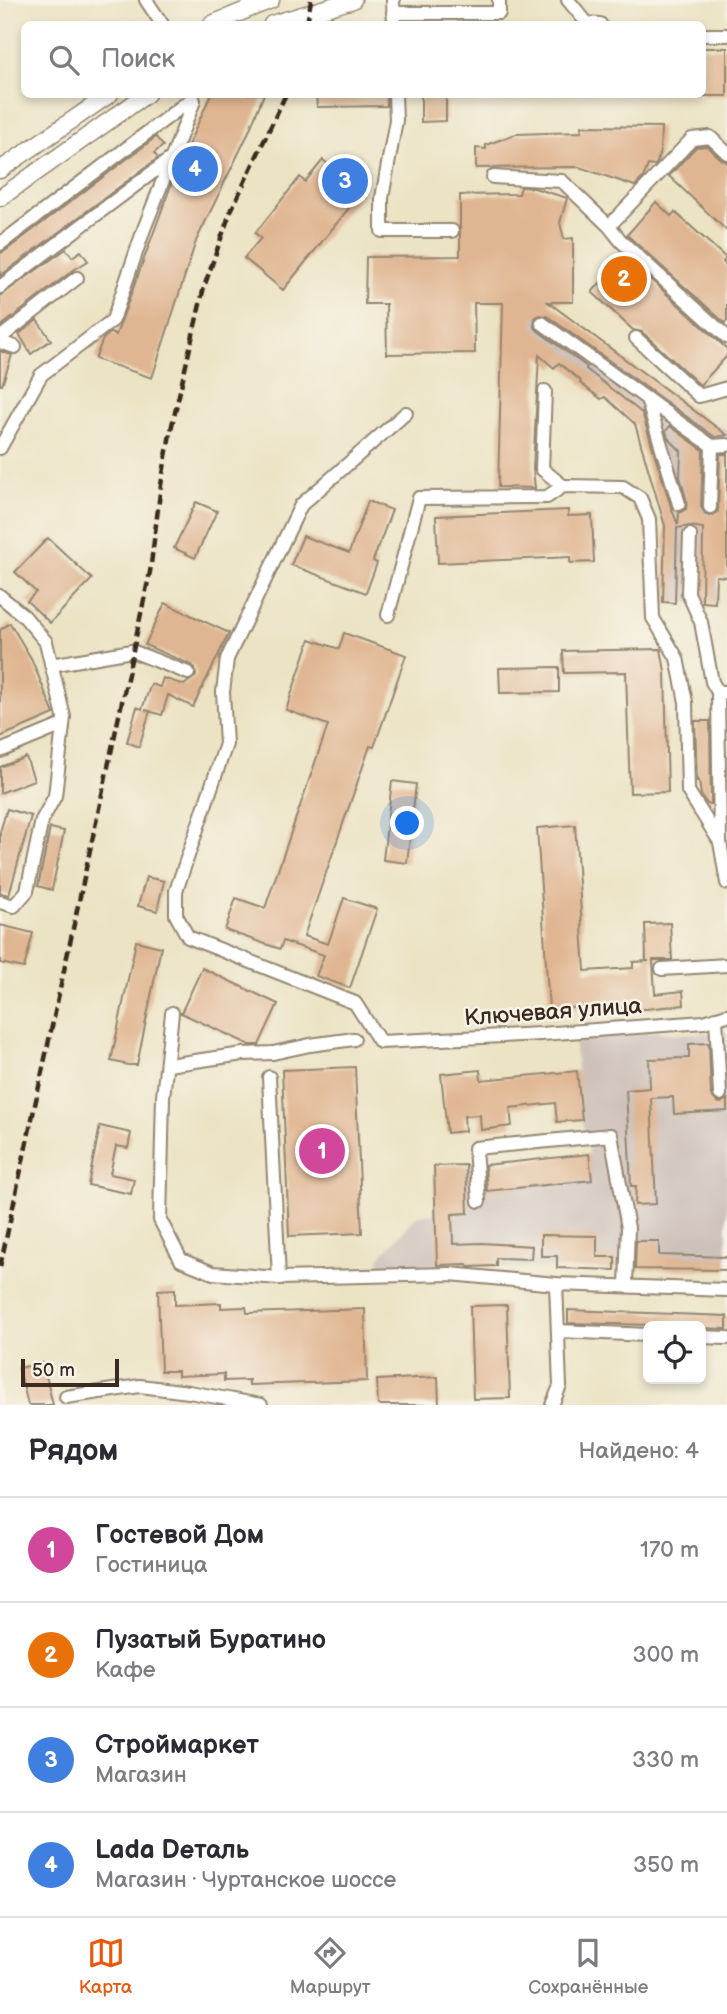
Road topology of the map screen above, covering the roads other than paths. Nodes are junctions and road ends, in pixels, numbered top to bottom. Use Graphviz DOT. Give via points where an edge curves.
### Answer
graph roads {
  1 [pos="146,0"];
  2 [pos="268,0"];
  3 [pos="353,0"];
  4 [pos="499,0"];
  5 [pos="568,0"];
  6 [pos="393,13"];
  7 [pos="160,21"];
  8 [pos="218,21"];
  9 [pos="282,21"];
  10 [pos="585,21"];
  11 [pos="706,35"];
  12 [pos="727,35"];
  13 [pos="104,98"];
  14 [pos="141,98"];
  15 [pos="191,98"];
  16 [pos="192,98"];
  17 [pos="395,98"];
  18 [pos="727,153"];
  19 [pos="174,156"];
  20 [pos="0,170"];
  21 [pos="494,177"];
  22 [pos="0,198"];
  23 [pos="609,226"];
  24 [pos="452,231"];
  25 [pos="0,244"];
  26 [pos="78,278"];
  27 [pos="0,287"];
  28 [pos="542,323"];
  29 [pos="727,337"];
  30 [pos="635,338"];
  31 [pos="0,340"];
  32 [pos="15,347"];
  33 [pos="727,388"];
  34 [pos="545,391"];
  35 [pos="647,398"];
  36 [pos="406,413"];
  37 [pos="727,445"];
  38 [pos="712,446"];
  39 [pos="0,448"];
  40 [pos="563,486"];
  41 [pos="679,504"];
  42 [pos="710,507"];
  43 [pos="690,535"];
  44 [pos="0,596"];
  45 [pos="388,615"];
  46 [pos="51,665"];
  47 [pos="188,673"];
  48 [pos="722,692"];
  49 [pos="63,725"];
  50 [pos="0,751"];
  51 [pos="720,842"];
  52 [pos="727,883"];
  53 [pos="0,902"];
  54 [pos="727,965"];
  55 [pos="662,969"];
  56 [pos="172,1013"];
  57 [pos="722,1017"];
  58 [pos="354,1039"];
  59 [pos="168,1065"];
  60 [pos="269,1077"];
  61 [pos="720,1094"];
  62 [pos="479,1201"];
  63 [pos="279,1278"];
  64 [pos="556,1284"];
  65 [pos="626,1286"];
  66 [pos="727,1290"];
  67 [pos="559,1331"];
  68 [pos="643,1335"];
  69 [pos="706,1337"];
  70 [pos="727,1338"];
  71 [pos="73,1399"];
  72 [pos="261,1405"];
  73 [pos="552,1405"];
  1 -- 7 [label="street"];
  2 -- 8 [label="main road"];
  3 -- 9 [label="main road"];
  4 -- 6 [label="street" via="499,13"];
  5 -- 10 [label="street"];
  11 -- 12 [label="street"];
  13 -- 20 [label="main road"];
  14 -- 22 [label="main road"];
  15 -- 25 [label="street" via="151,133"];
  16 -- 19 [label="street"];
  17 -- 24 [label="street" via="382,231"];
  18 -- 23 [label="street" via="710,137 692,139"];
  19 -- 27 [label="street"];
  19 -- 39 [label="street" via="113,320 41,376"];
  21 -- 23 [label="street" via="562,181"];
  23 -- 29 [label="street"];
  26 -- 31 [label="street"];
  28 -- 35 [label="street"];
  30 -- 33 [label="street" via="699,396"];
  31 -- 32 [label="street"];
  34 -- 40 [label="street" via="542,469"];
  35 -- 38 [label="street"];
  35 -- 41 [label="street"];
  36 -- 57 [label="street, Ключевая улица" via="301,505 227,659 223,692 226,744 176,891 176,915 188,937 355,1003 380,1042 541,1034"];
  37 -- 38 [label="street"];
  38 -- 42 [label="street"];
  40 -- 45 [label="street" via="547,497 419,498"];
  40 -- 51 [label="street" via="623,487 640,498 649,519 653,618 677,658 686,702 688,791"];
  43 -- 48 [label="street" via="688,593 701,622 712,682"];
  44 -- 46 [label="street" via="46,642"];
  46 -- 47 [label="street" via="132,651"];
  46 -- 49 [label="street"];
  48 -- 51 [label="street"];
  49 -- 50 [label="street"];
  49 -- 53 [label="street" via="55,796 42,820 27,891 15,906"];
  51 -- 52 [label="street"];
  54 -- 55 [label="street"];
  56 -- 59 [label="street"];
  57 -- 61 [label="street"];
  58 -- 59 [label="street"];
  59 -- 63 [label="street" via="160,1167 160,1220 165,1230 181,1260 213,1273"];
  60 -- 63 [label="street"];
  62 -- 65 [label="street" via="475,1148 611,1135 628,1228"];
  63 -- 64 [label="street" via="450,1274"];
  64 -- 65 [label="street"];
  64 -- 67 [label="street"];
  65 -- 66 [label="street"];
  67 -- 68 [label="street"];
  67 -- 73 [label="street" via="560,1386"];
  69 -- 70 [label="street"];
  71 -- 72 [label="street" via="140,1386"];
}
